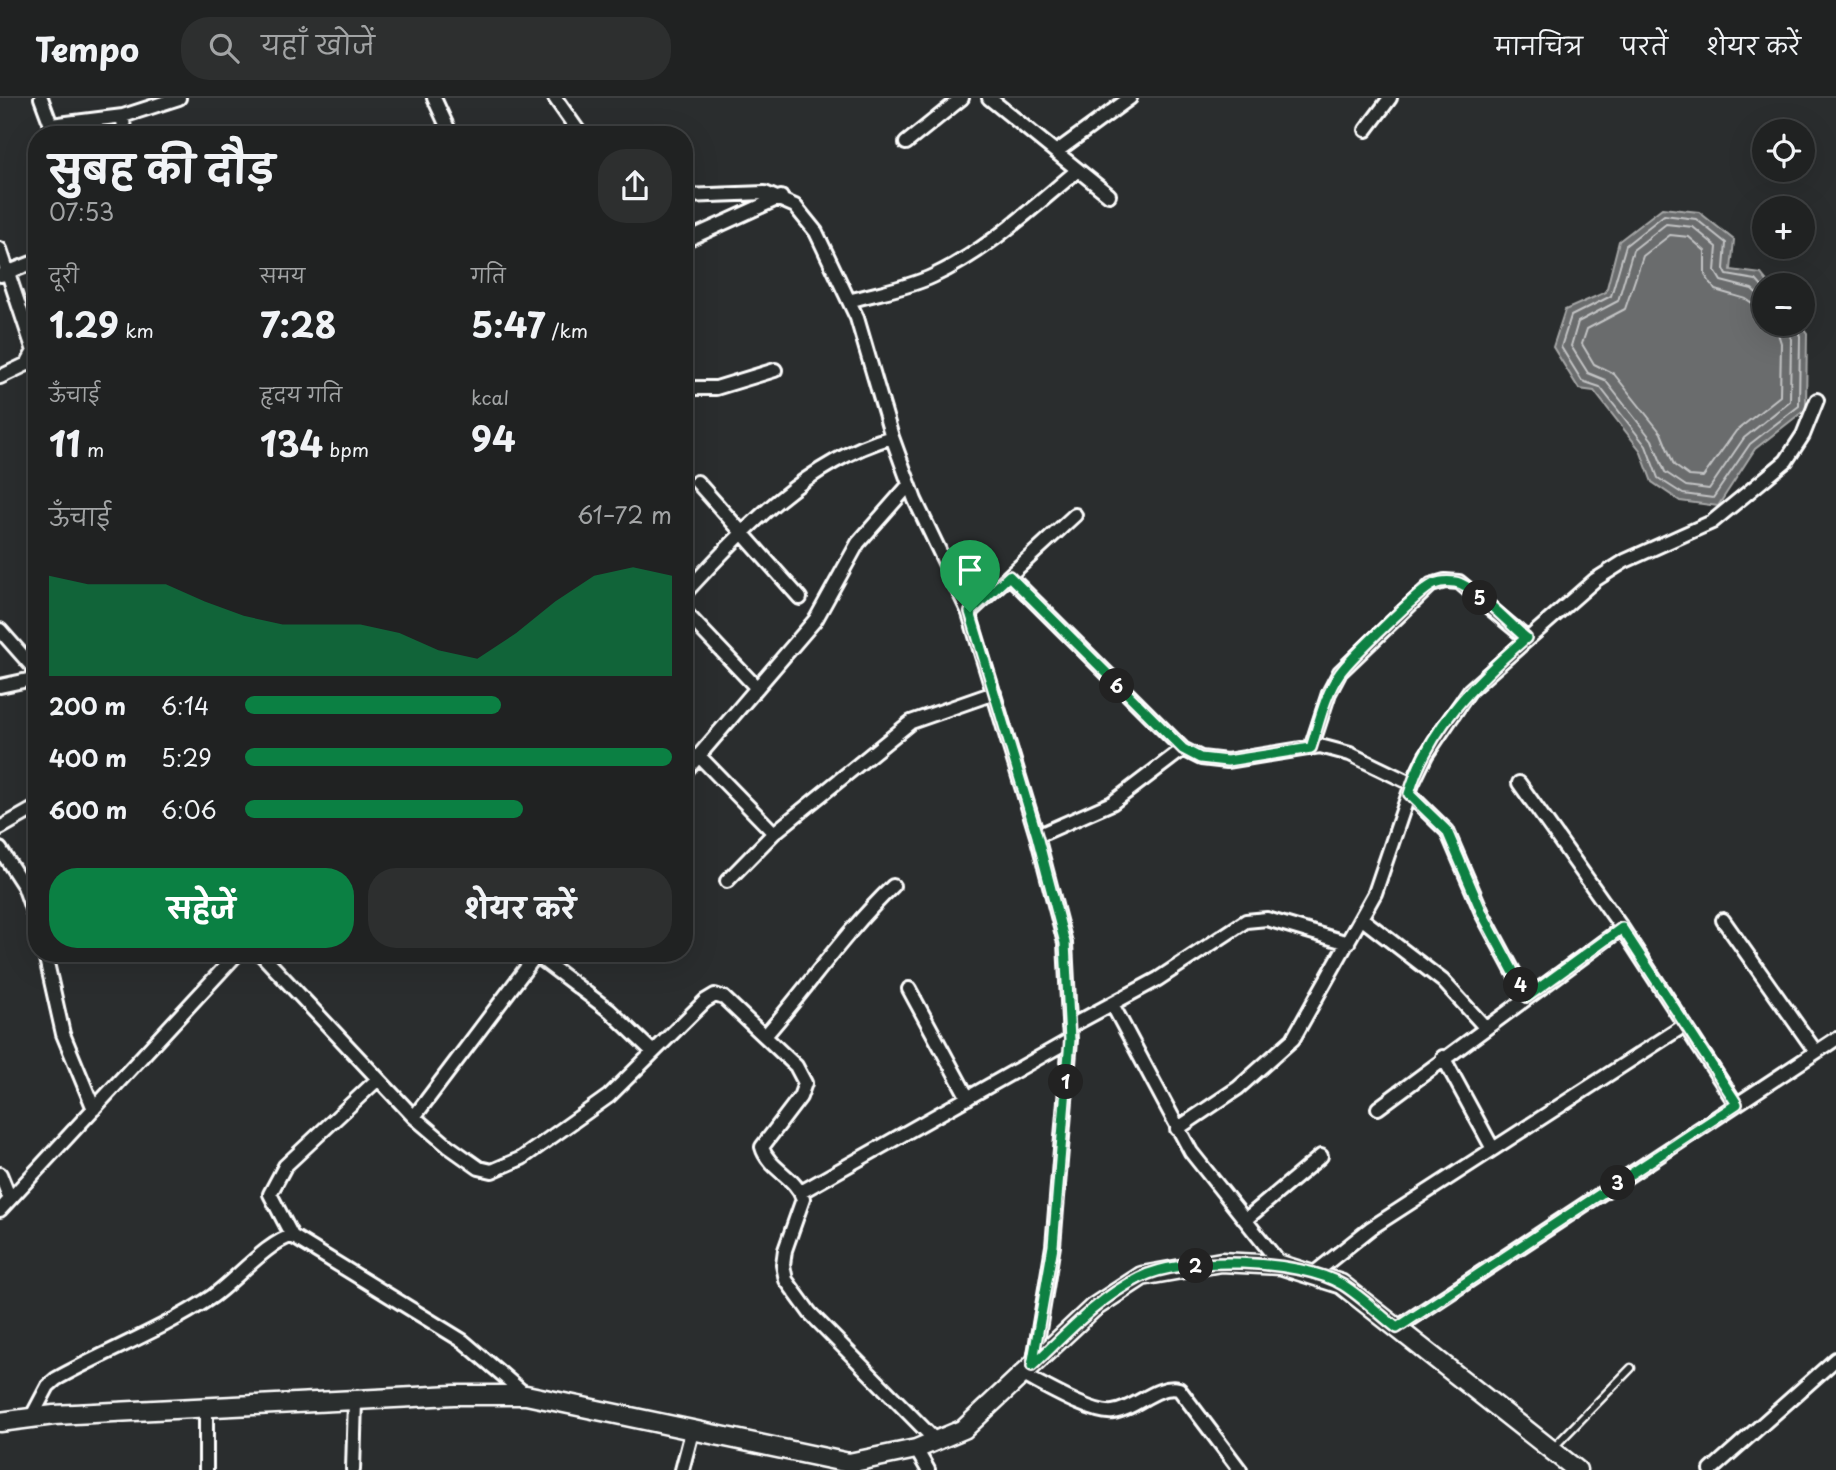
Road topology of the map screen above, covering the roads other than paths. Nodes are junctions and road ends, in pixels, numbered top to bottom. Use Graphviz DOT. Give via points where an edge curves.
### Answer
graph roads {
  1 [pos="41,98"];
  2 [pos="434,98"];
  3 [pos="555,98"];
  4 [pos="962,98"];
  5 [pos="989,98"];
  6 [pos="1130,98"];
  7 [pos="1390,98"];
  8 [pos="174,99"];
  9 [pos="122,116"];
  10 [pos="123,126"];
  11 [pos="447,126"];
  12 [pos="575,126"];
  13 [pos="1366,130"];
  14 [pos="906,143"];
  15 [pos="1056,152"];
  16 [pos="1078,170"];
  17 [pos="1109,195"];
  18 [pos="693,196"];
  19 [pos="781,197"];
  20 [pos="693,237"];
  21 [pos="0,249"];
  22 [pos="28,265"];
  23 [pos="3,275"];
  24 [pos="849,301"];
  25 [pos="28,336"];
  26 [pos="28,362"];
  27 [pos="775,370"];
  28 [pos="0,377"];
  29 [pos="693,388"];
  30 [pos="1817,400"];
  31 [pos="891,438"];
  32 [pos="697,482"];
  33 [pos="909,485"];
  34 [pos="1075,515"];
  35 [pos="741,532"];
  36 [pos="1009,576"];
  37 [pos="693,584"];
  38 [pos="800,598"];
  39 [pos="970,612"];
  40 [pos="693,620"];
  41 [pos="0,630"];
  42 [pos="1526,638"];
  43 [pos="28,662"];
  44 [pos="28,680"];
  45 [pos="0,686"];
  46 [pos="757,688"];
  47 [pos="994,693"];
  48 [pos="1311,748"];
  49 [pos="1183,749"];
  50 [pos="699,755"];
  51 [pos="693,763"];
  52 [pos="1519,783"];
  53 [pos="1410,789"];
  54 [pos="28,812"];
  55 [pos="0,828"];
  56 [pos="774,832"];
  57 [pos="1037,836"];
  58 [pos="0,849"];
  59 [pos="727,881"];
  60 [pos="892,886"];
  61 [pos="28,898"];
  62 [pos="1361,918"];
  63 [pos="1723,920"];
  64 [pos="1622,928"];
  65 [pos="1348,943"];
  66 [pos="47,962"];
  67 [pos="230,962"];
  68 [pos="268,962"];
  69 [pos="530,962"];
  70 [pos="546,962"];
  71 [pos="909,989"];
  72 [pos="1527,997"];
  73 [pos="1112,1004"];
  74 [pos="1685,1025"];
  75 [pos="1485,1027"];
  76 [pos="1070,1033"];
  77 [pos="765,1036"];
  78 [pos="1836,1039"];
  79 [pos="653,1052"];
  80 [pos="1816,1052"];
  81 [pos="1443,1058"];
  82 [pos="378,1079"];
  83 [pos="968,1098"];
  84 [pos="1737,1104"];
  85 [pos="1378,1108"];
  86 [pos="94,1109"];
  87 [pos="414,1117"];
  88 [pos="1177,1129"];
  89 [pos="1493,1149"];
  90 [pos="1321,1156"];
  91 [pos="0,1174"];
  92 [pos="801,1192"];
  93 [pos="10,1199"];
  94 [pos="0,1210"];
  95 [pos="1245,1220"];
  96 [pos="292,1236"];
  97 [pos="1281,1265"];
  98 [pos="1312,1275"];
  99 [pos="1397,1328"];
  100 [pos="1836,1359"];
  101 [pos="1631,1368"];
  102 [pos="1028,1371"];
  103 [pos="526,1395"];
  104 [pos="355,1400"];
  105 [pos="206,1407"];
  106 [pos="31,1418"];
  107 [pos="0,1422"];
  108 [pos="692,1432"];
  109 [pos="936,1441"];
  110 [pos="916,1449"];
  111 [pos="1552,1450"];
  112 [pos="206,1470"];
  113 [pos="353,1470"];
  114 [pos="681,1470"];
  115 [pos="928,1470"];
  116 [pos="1240,1470"];
  117 [pos="1577,1470"];
  118 [pos="1711,1470"];
  1 -- 9 [label="street" via="51,125"];
  2 -- 11 [label="street"];
  3 -- 12 [label="street"];
  4 -- 14 [label="street"];
  5 -- 15 [label="street"];
  6 -- 15 [label="street"];
  7 -- 13 [label="street"];
  8 -- 9 [label="street"];
  9 -- 10 [label="street"];
  15 -- 16 [label="street"];
  16 -- 17 [label="street"];
  16 -- 24 [label="street" via="997,238 961,261 930,278"];
  18 -- 19 [label="street" via="765,193"];
  19 -- 20 [label="street"];
  19 -- 24 [label="street" via="795,206 816,232"];
  21 -- 23 [label="street"];
  22 -- 23 [label="street"];
  23 -- 25 [label="street"];
  24 -- 31 [label="street"];
  26 -- 28 [label="street"];
  27 -- 29 [label="street" via="716,388"];
  30 -- 42 [label="street" via="1786,461 1712,522 1625,561"];
  31 -- 33 [label="street"];
  31 -- 35 [label="street" via="830,463"];
  32 -- 35 [label="street"];
  33 -- 39 [label="street"];
  33 -- 46 [label="street" via="858,543 821,612"];
  34 -- 36 [label="street"];
  35 -- 37 [label="street"];
  35 -- 38 [label="street"];
  36 -- 39 [label="street"];
  36 -- 49 [label="street"];
  39 -- 47 [label="street"];
  40 -- 46 [label="street"];
  41 -- 43 [label="street"];
  42 -- 48 [label="street" via="1459,582 1431,585 1340,672"];
  42 -- 53 [label="street" via="1470,690 1446,722"];
  44 -- 45 [label="street"];
  46 -- 50 [label="street"];
  47 -- 56 [label="street" via="911,722"];
  47 -- 57 [label="street"];
  48 -- 49 [label="street" via="1227,761 1200,758"];
  48 -- 53 [label="street" via="1350,754"];
  49 -- 57 [label="street" via="1112,803"];
  50 -- 51 [label="street"];
  50 -- 56 [label="street"];
  52 -- 64 [label="street"];
  53 -- 62 [label="street" via="1375,893"];
  53 -- 72 [label="street" via="1447,831 1483,915"];
  54 -- 55 [label="street"];
  56 -- 59 [label="street"];
  57 -- 76 [label="street" via="1065,943"];
  58 -- 61 [label="street"];
  60 -- 77 [label="street"];
  62 -- 65 [label="street"];
  62 -- 75 [label="street" via="1443,981"];
  63 -- 80 [label="street"];
  64 -- 72 [label="street"];
  64 -- 74 [label="street"];
  65 -- 73 [label="street" via="1267,919 1246,921"];
  65 -- 88 [label="street" via="1293,1039 1238,1088"];
  66 -- 86 [label="street" via="63,1034"];
  67 -- 86 [label="street"];
  68 -- 82 [label="street"];
  69 -- 87 [label="street"];
  70 -- 79 [label="street" via="610,1011"];
  71 -- 83 [label="street"];
  72 -- 75 [label="street"];
  73 -- 76 [label="street"];
  73 -- 88 [label="street"];
  74 -- 84 [label="street"];
  74 -- 89 [label="street"];
  75 -- 81 [label="street"];
  76 -- 83 [label="street"];
  76 -- 102 [label="street" via="1053,1246"];
  77 -- 79 [label="street" via="715,995"];
  77 -- 92 [label="street" via="796,1066 805,1083 800,1097 762,1147"];
  78 -- 80 [label="street"];
  79 -- 87 [label="street" via="609,1096 505,1168 479,1168"];
  80 -- 84 [label="street"];
  81 -- 85 [label="street"];
  81 -- 89 [label="street"];
  82 -- 87 [label="street"];
  82 -- 96 [label="street" via="285,1166 270,1194"];
  83 -- 92 [label="street"];
  84 -- 99 [label="street"];
  86 -- 93 [label="street"];
  88 -- 95 [label="street"];
  89 -- 98 [label="street" via="1371,1228"];
  90 -- 95 [label="street"];
  91 -- 93 [label="street"];
  92 -- 109 [label="street" via="802,1206 785,1250 786,1280 810,1312"];
  93 -- 94 [label="street"];
  95 -- 97 [label="street"];
  96 -- 103 [label="street" via="463,1341"];
  96 -- 106 [label="street" via="178,1317 56,1380"];
  97 -- 98 [label="main road"];
  97 -- 102 [label="main road" via="1222,1262 1142,1276 1093,1308"];
  98 -- 99 [label="main road" via="1341,1284"];
  99 -- 111 [label="main road"];
  100 -- 118 [label="street"];
  101 -- 111 [label="lane"];
  102 -- 109 [label="main road" via="964,1429"];
  102 -- 116 [label="street" via="1106,1412 1122,1410 1166,1389 1179,1389"];
  103 -- 104 [label="main road"];
  103 -- 108 [label="main road"];
  104 -- 105 [label="main road"];
  104 -- 113 [label="street"];
  105 -- 106 [label="main road"];
  105 -- 112 [label="street"];
  106 -- 107 [label="main road"];
  108 -- 110 [label="main road" via="849,1463"];
  108 -- 114 [label="street"];
  109 -- 110 [label="main road"];
  110 -- 115 [label="street"];
  111 -- 117 [label="main road"];
}
